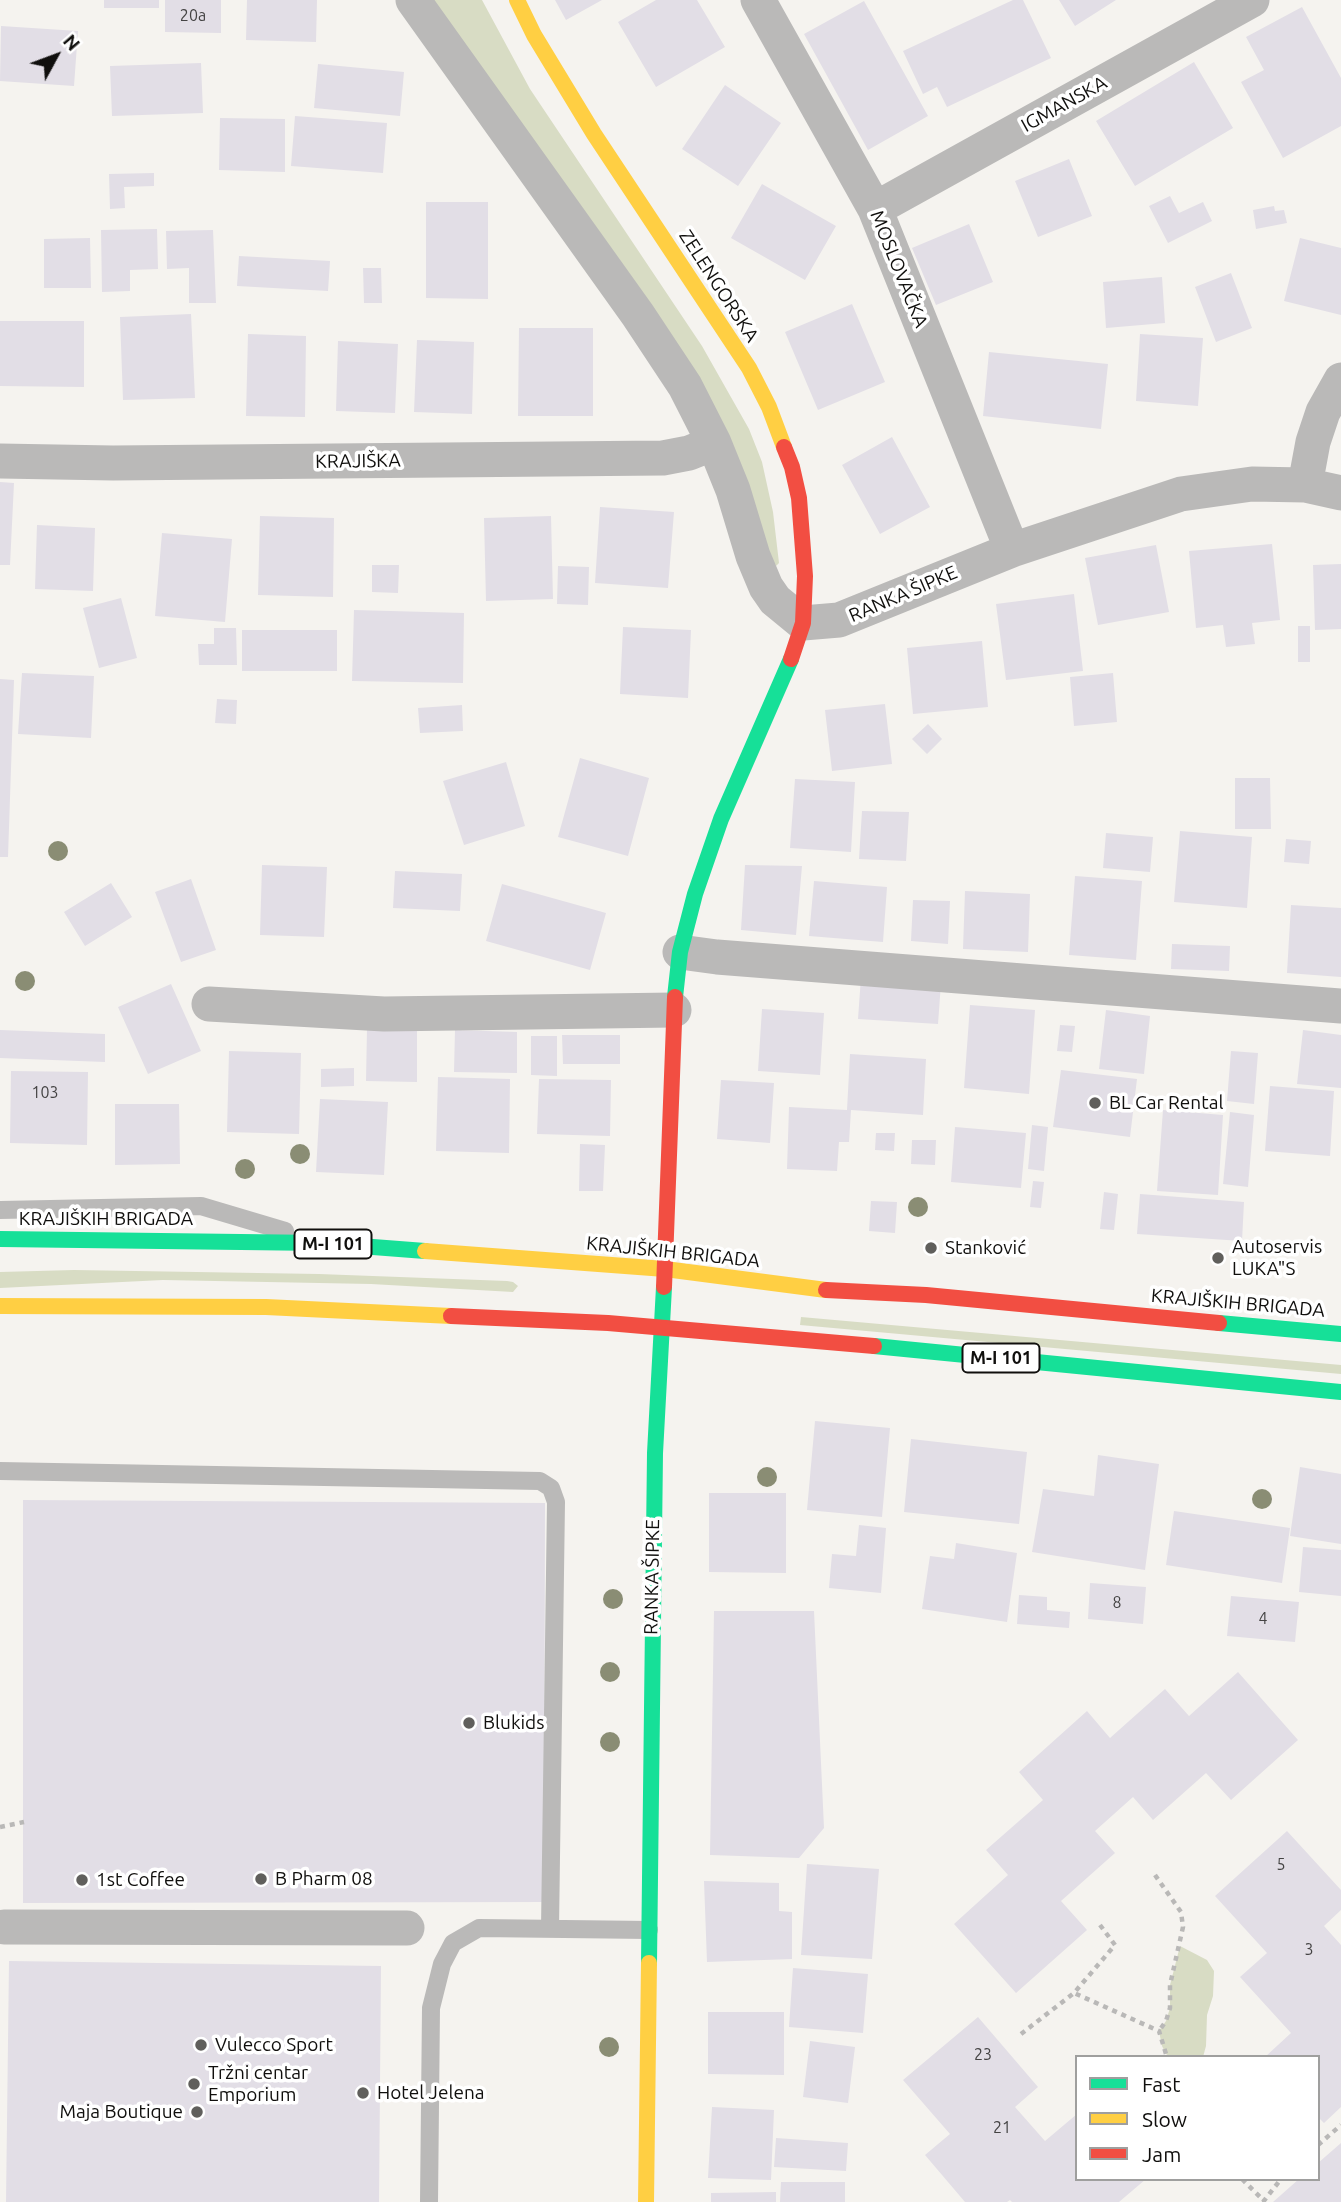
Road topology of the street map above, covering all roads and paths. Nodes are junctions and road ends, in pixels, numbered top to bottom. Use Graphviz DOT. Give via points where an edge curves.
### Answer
graph roads {
  1 [pos="414,0"];
  2 [pos="517,0"];
  3 [pos="758,0"];
  4 [pos="1252,0"];
  5 [pos="875,209"];
  6 [pos="1341,380"];
  7 [pos="714,443"];
  8 [pos="0,461"];
  9 [pos="1305,485"];
  10 [pos="1341,493"];
  11 [pos="1012,550"];
  12 [pos="803,623"];
  13 [pos="680,952"];
  14 [pos="209,1004"];
  15 [pos="1341,1006"];
  16 [pos="674,1010"];
  17 [pos="0,1210"];
  18 [pos="0,1240"];
  19 [pos="321,1243"];
  20 [pos="665,1269"];
  21 [pos="0,1306"];
  22 [pos="661,1327"];
  23 [pos="1341,1334"];
  24 [pos="1341,1392"];
  25 [pos="0,1471"];
  26 [pos="24,1822"];
  27 [pos="0,1827"];
  28 [pos="1155,1875"];
  29 [pos="1100,1925"];
  30 [pos="4,1927"];
  31 [pos="407,1928"];
  32 [pos="550,1928"];
  33 [pos="649,1930"];
  34 [pos="1074,1993"];
  35 [pos="1159,2031"];
  36 [pos="1021,2035"];
  37 [pos="1165,2055"];
  38 [pos="1341,2124"];
  39 [pos="1320,2143"];
  40 [pos="1244,2181"];
  41 [pos="1279,2181"];
  42 [pos="1264,2201"];
  43 [pos="429,2202"];
  44 [pos="646,2202"];
  1 -- 7 [label="street" via="638,315 685,386"];
  2 -- 12 [label="main road, ZELENGORSKA" via="594,135 749,368 769,407 799,498 805,576"];
  3 -- 5 [label="street, MOSLOVAČKA"];
  4 -- 5 [label="street, IGMANSKA"];
  5 -- 11 [label="street, MOSLOVAČKA"];
  6 -- 9 [label="street" via="1317,432"];
  7 -- 8 [label="street, KRAJIŠKA" via="663,458"];
  7 -- 12 [label="street" via="766,587"];
  9 -- 10 [label="street, RANKA ŠIPKE"];
  9 -- 11 [label="street, RANKA ŠIPKE" via="1252,484 1181,494"];
  11 -- 12 [label="street, RANKA ŠIPKE" via="839,620"];
  12 -- 13 [label="main road, RANKA ŠIPKE" via="775,699 721,819"];
  13 -- 15 [label="street"];
  13 -- 16 [label="main road, RANKA ŠIPKE"];
  14 -- 16 [label="street" via="384,1014"];
  16 -- 20 [label="main road, RANKA ŠIPKE"];
  17 -- 19 [label="lane" via="201,1206"];
  18 -- 19 [label="main road, KRAJIŠKIH BRIGADA / M-I 101"];
  19 -- 20 [label="main road, KRAJIŠKIH BRIGADA / M-I 101"];
  20 -- 22 [label="main road, RANKA ŠIPKE"];
  20 -- 23 [label="main road, KRAJIŠKIH BRIGADA / M-I 101" via="823,1290 926,1295"];
  21 -- 22 [label="main road, M-I 101" via="266,1307"];
  22 -- 24 [label="main road, M-I 101"];
  22 -- 33 [label="main road, RANKA ŠIPKE" via="651,1602"];
  25 -- 32 [label="lane" via="540,1482 551,1488 556,1502"];
  26 -- 27 [label="path"];
  28 -- 35 [label="path" via="1181,1912 1183,1927 1170,1985 1170,2008"];
  29 -- 34 [label="path" via="1115,1945"];
  30 -- 31 [label="street"];
  32 -- 33 [label="lane"];
  32 -- 43 [label="lane" via="479,1928 453,1943 442,1965 431,2008"];
  33 -- 44 [label="main road, RANKA ŠIPKE"];
  34 -- 35 [label="path"];
  34 -- 36 [label="path"];
  35 -- 37 [label="path"];
  38 -- 39 [label="path"];
  40 -- 42 [label="path"];
  41 -- 42 [label="path"];
}
